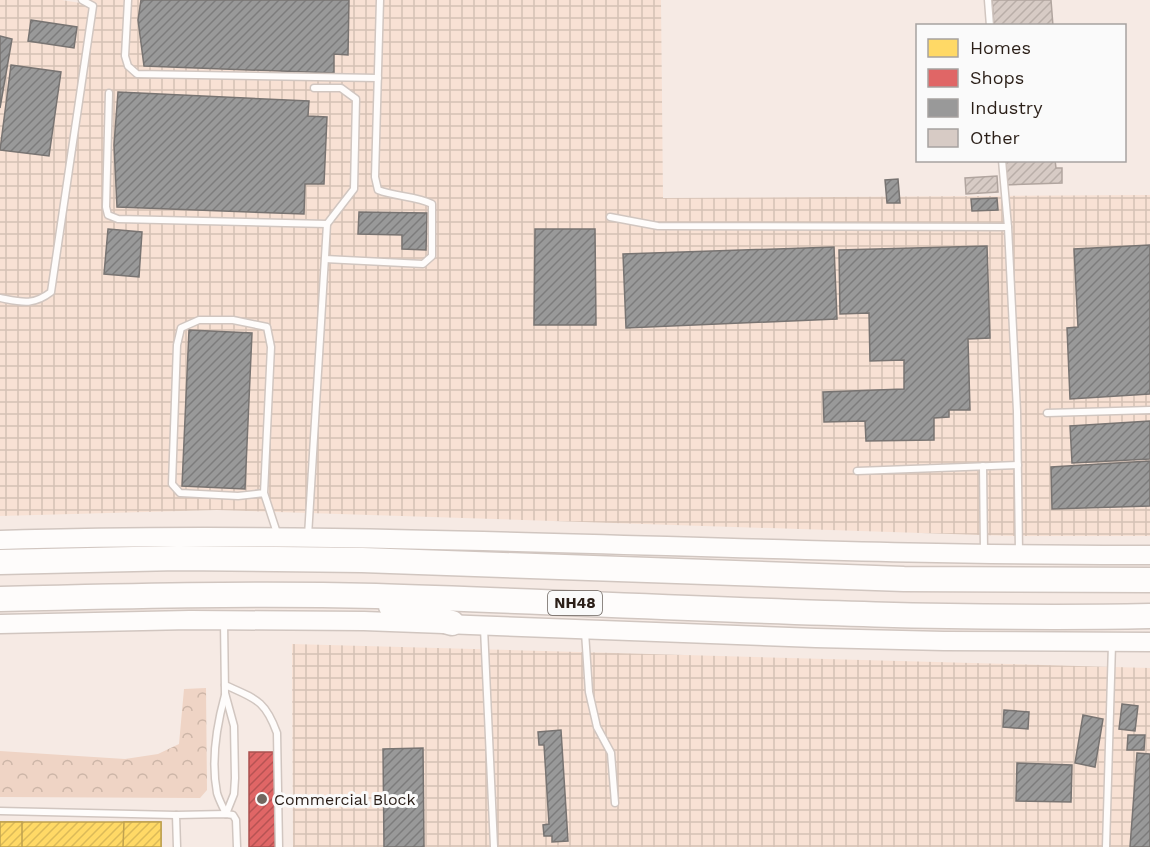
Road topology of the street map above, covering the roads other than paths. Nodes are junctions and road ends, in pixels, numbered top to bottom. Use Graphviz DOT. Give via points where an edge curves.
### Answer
graph roads {
  1 [pos="82,0"];
  2 [pos="129,0"];
  3 [pos="380,0"];
  4 [pos="988,0"];
  5 [pos="990,24"];
  6 [pos="378,78"];
  7 [pos="314,88"];
  8 [pos="109,93"];
  9 [pos="1002,162"];
  10 [pos="610,217"];
  11 [pos="327,224"];
  12 [pos="1008,227"];
  13 [pos="325,259"];
  14 [pos="0,298"];
  15 [pos="1150,410"];
  16 [pos="1047,413"];
  17 [pos="1018,465"];
  18 [pos="983,466"];
  19 [pos="858,471"];
  20 [pos="264,493"];
  21 [pos="278,536"];
  22 [pos="308,537"];
  23 [pos="0,540"];
  24 [pos="0,545"];
  25 [pos="984,555"];
  26 [pos="1150,555"];
  27 [pos="1019,556"];
  28 [pos="122,560"];
  29 [pos="0,562"];
  30 [pos="1150,580"];
  31 [pos="329,596"];
  32 [pos="0,599"];
  33 [pos="1150,616"];
  34 [pos="224,620"];
  35 [pos="452,623"];
  36 [pos="0,624"];
  37 [pos="483,624"];
  38 [pos="585,628"];
  39 [pos="1112,642"];
  40 [pos="1150,642"];
  41 [pos="225,689"];
  42 [pos="615,803"];
  43 [pos="0,811"];
  44 [pos="226,814"];
  45 [pos="176,815"];
  46 [pos="177,847"];
  47 [pos="237,847"];
  48 [pos="279,847"];
  49 [pos="494,847"];
  50 [pos="1106,847"];
  1 -- 14 [label="lane" via="93,6 51,292 33,303"];
  2 -- 6 [label="lane" via="125,56 128,66 137,74"];
  3 -- 6 [label="lane"];
  4 -- 5 [label="lane"];
  6 -- 13 [label="lane" via="378,190 432,204 432,256 423,264"];
  7 -- 11 [label="lane" via="341,88 356,99 354,189"];
  8 -- 11 [label="lane" via="108,215 118,219"];
  9 -- 12 [label="lane"];
  10 -- 12 [label="lane" via="658,226"];
  11 -- 13 [label="lane"];
  12 -- 17 [label="lane"];
  13 -- 22 [label="lane"];
  15 -- 16 [label="lane"];
  17 -- 18 [label="lane"];
  17 -- 27 [label="lane"];
  18 -- 19 [label="lane"];
  18 -- 25 [label="lane"];
  20 -- 20 [label="lane" via="272,347 267,327 233,320 199,320 181,328 177,345 172,484 180,493"];
  20 -- 21 [label="lane"];
  21 -- 22 [label="street"];
  21 -- 23 [label="street"];
  22 -- 25 [label="street"];
  24 -- 28 [label="highway"];
  25 -- 27 [label="street"];
  26 -- 27 [label="street"];
  28 -- 29 [label="highway, NH48"];
  28 -- 30 [label="highway, NH48" via="362,560 892,579"];
  31 -- 32 [label="highway, NH48" via="188,594"];
  31 -- 33 [label="highway, NH48" via="793,612"];
  31 -- 35 [label="highway"];
  34 -- 35 [label="street"];
  34 -- 36 [label="street"];
  34 -- 41 [label="lane"];
  35 -- 37 [label="street"];
  37 -- 38 [label="street"];
  37 -- 49 [label="lane"];
  38 -- 39 [label="street" via="862,639"];
  38 -- 42 [label="lane" via="589,692 597,727 611,753"];
  39 -- 40 [label="street"];
  39 -- 50 [label="lane"];
  41 -- 44 [label="lane" via="234,726 235,778"];
  41 -- 44 [label="lane" via="217,727 216,775 217,794"];
  41 -- 48 [label="lane" via="260,701 272,718 277,734"];
  43 -- 45 [label="lane"];
  44 -- 45 [label="lane"];
  44 -- 47 [label="lane" via="236,820"];
  45 -- 46 [label="lane"];
}
